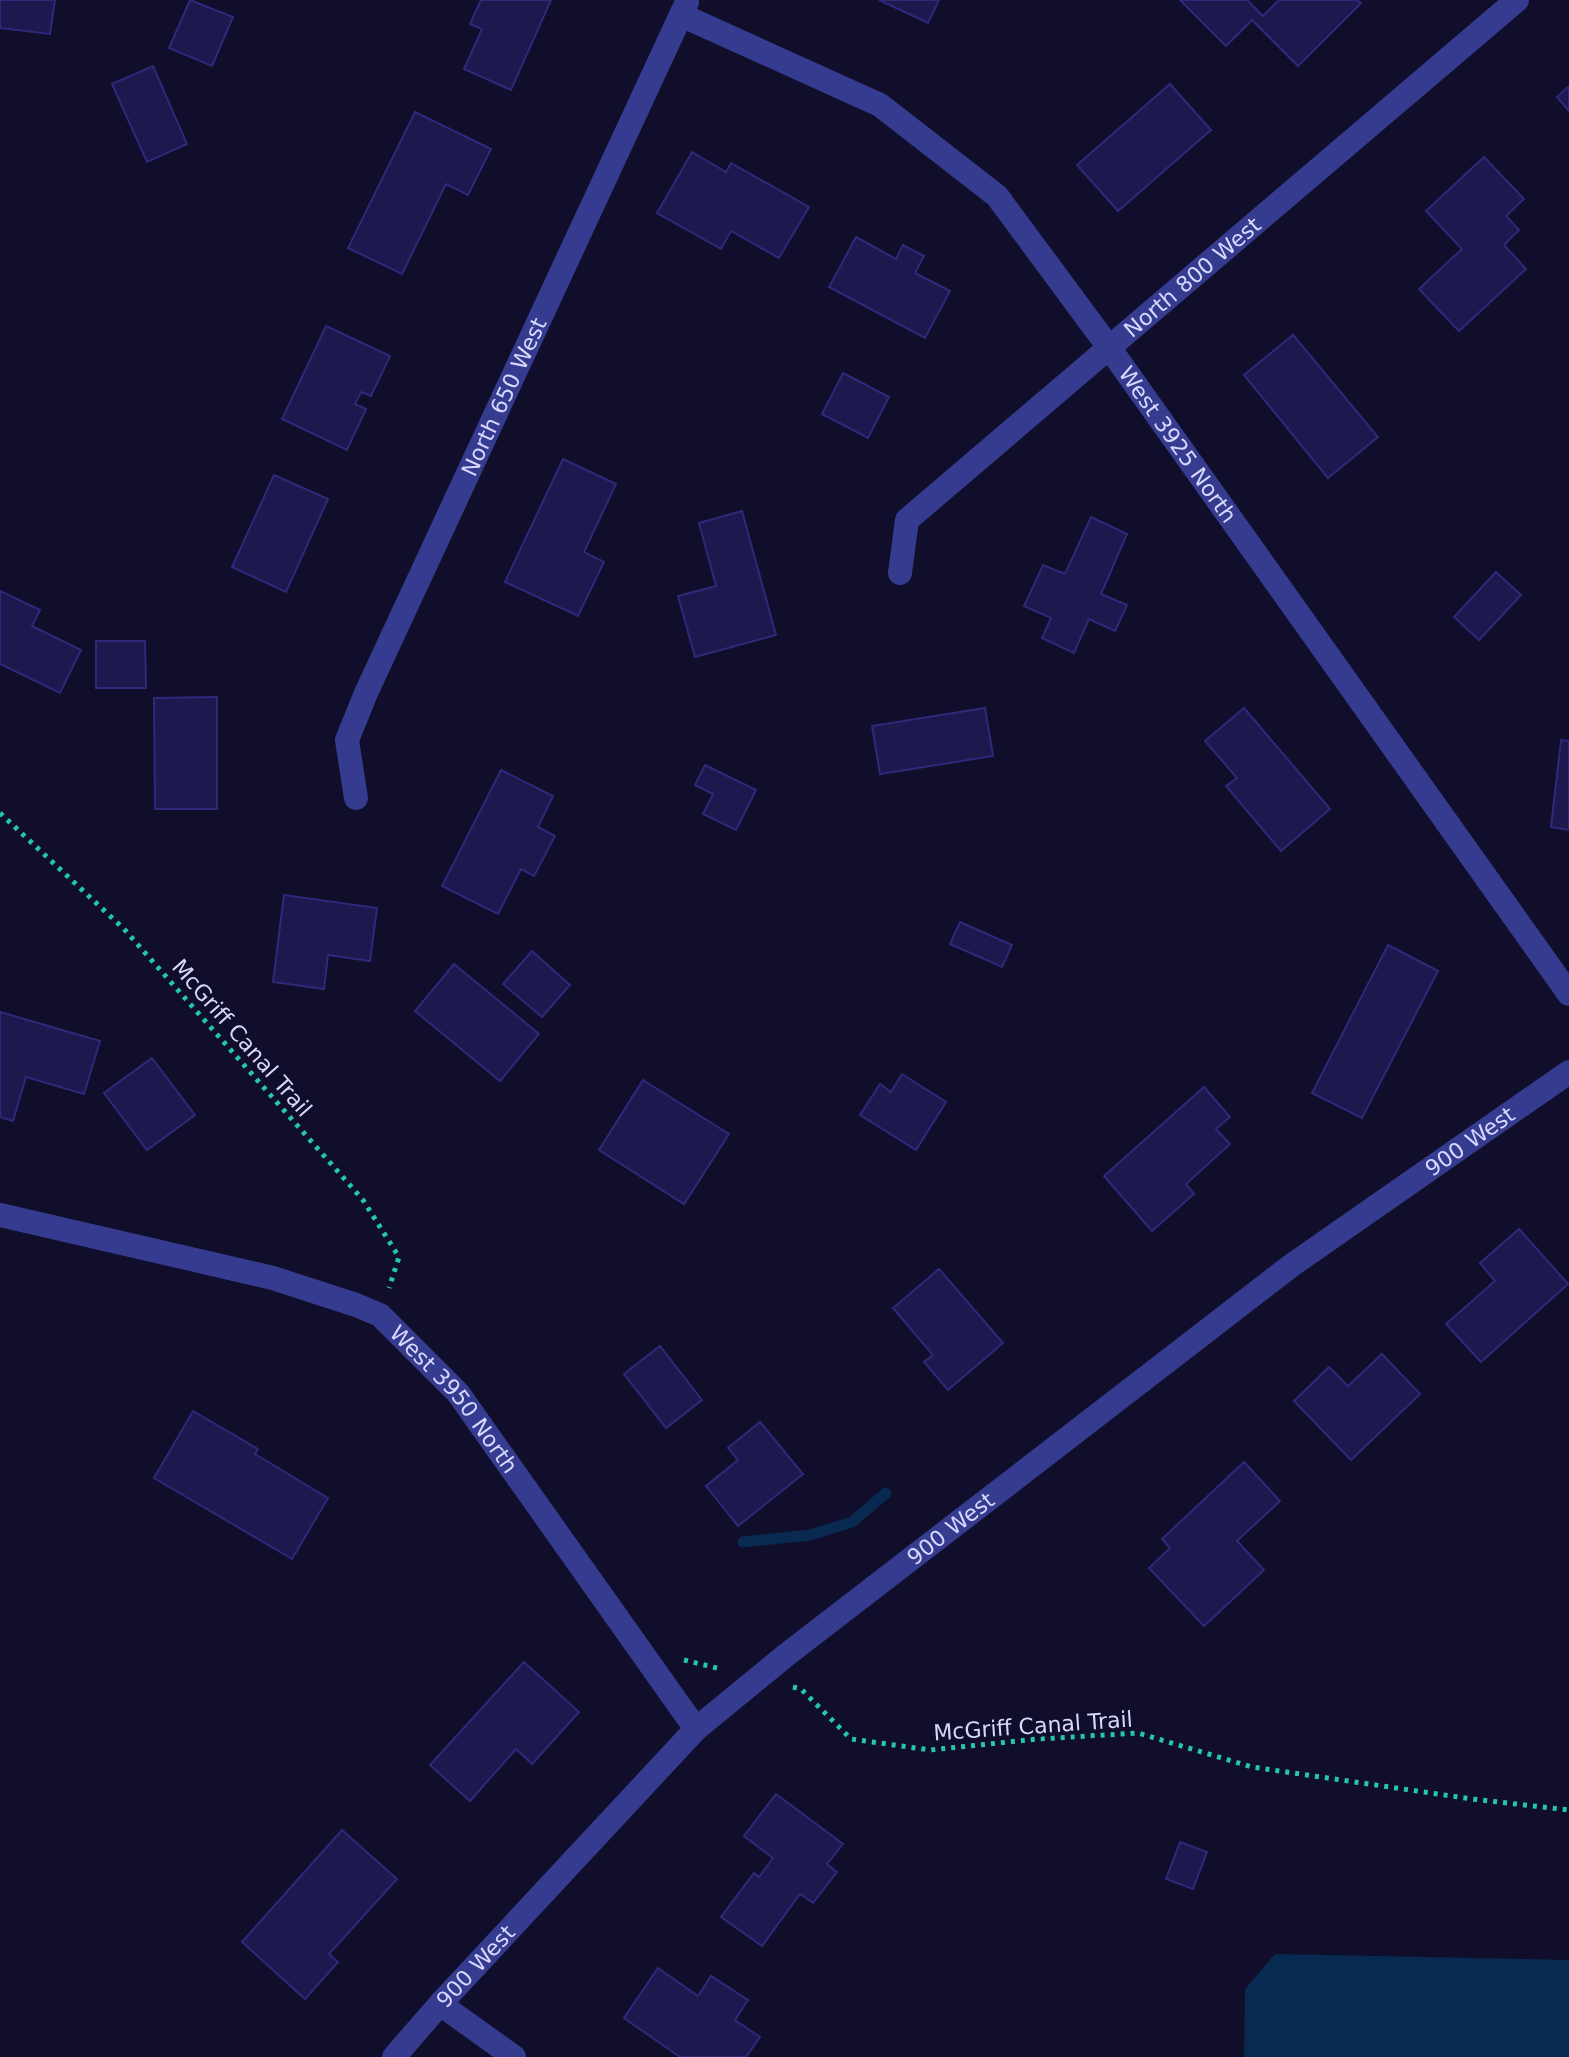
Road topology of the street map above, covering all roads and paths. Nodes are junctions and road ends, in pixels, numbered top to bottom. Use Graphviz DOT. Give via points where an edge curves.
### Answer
graph roads {
  1 [pos="1517,0"];
  2 [pos="684,8"];
  3 [pos="1108,346"];
  4 [pos="900,573"];
  5 [pos="356,798"];
  6 [pos="0,813"];
  7 [pos="1569,994"];
  8 [pos="1569,1072"];
  9 [pos="0,1215"];
  10 [pos="380,1315"];
  11 [pos="801,1689"];
  12 [pos="696,1729"];
  13 [pos="1569,1810"];
  14 [pos="440,2004"];
  15 [pos="394,2057"];
  16 [pos="514,2057"];
  1 -- 3 [label="street, North 800 West"];
  2 -- 3 [label="street, West 3925 North" via="880,105 997,196"];
  2 -- 5 [label="street, North 650 West" via="347,740"];
  3 -- 4 [label="street, North 800 West" via="907,520"];
  3 -- 7 [label="street, West 3925 North"];
  6 -- 10 [label="path, McGriff Canal Trail" via="124,929 363,1200 399,1257"];
  8 -- 12 [label="street, 900 West" via="1292,1265"];
  9 -- 10 [label="street, West 3950 North" via="273,1278"];
  10 -- 12 [label="street, West 3950 North" via="458,1393"];
  11 -- 13 [label="path, McGriff Canal Trail" via="851,1739 930,1750 1138,1733 1252,1767"];
  12 -- 14 [label="street, 900 West"];
  14 -- 15 [label="street, 900 West"];
  14 -- 16 [label="street"];
}
